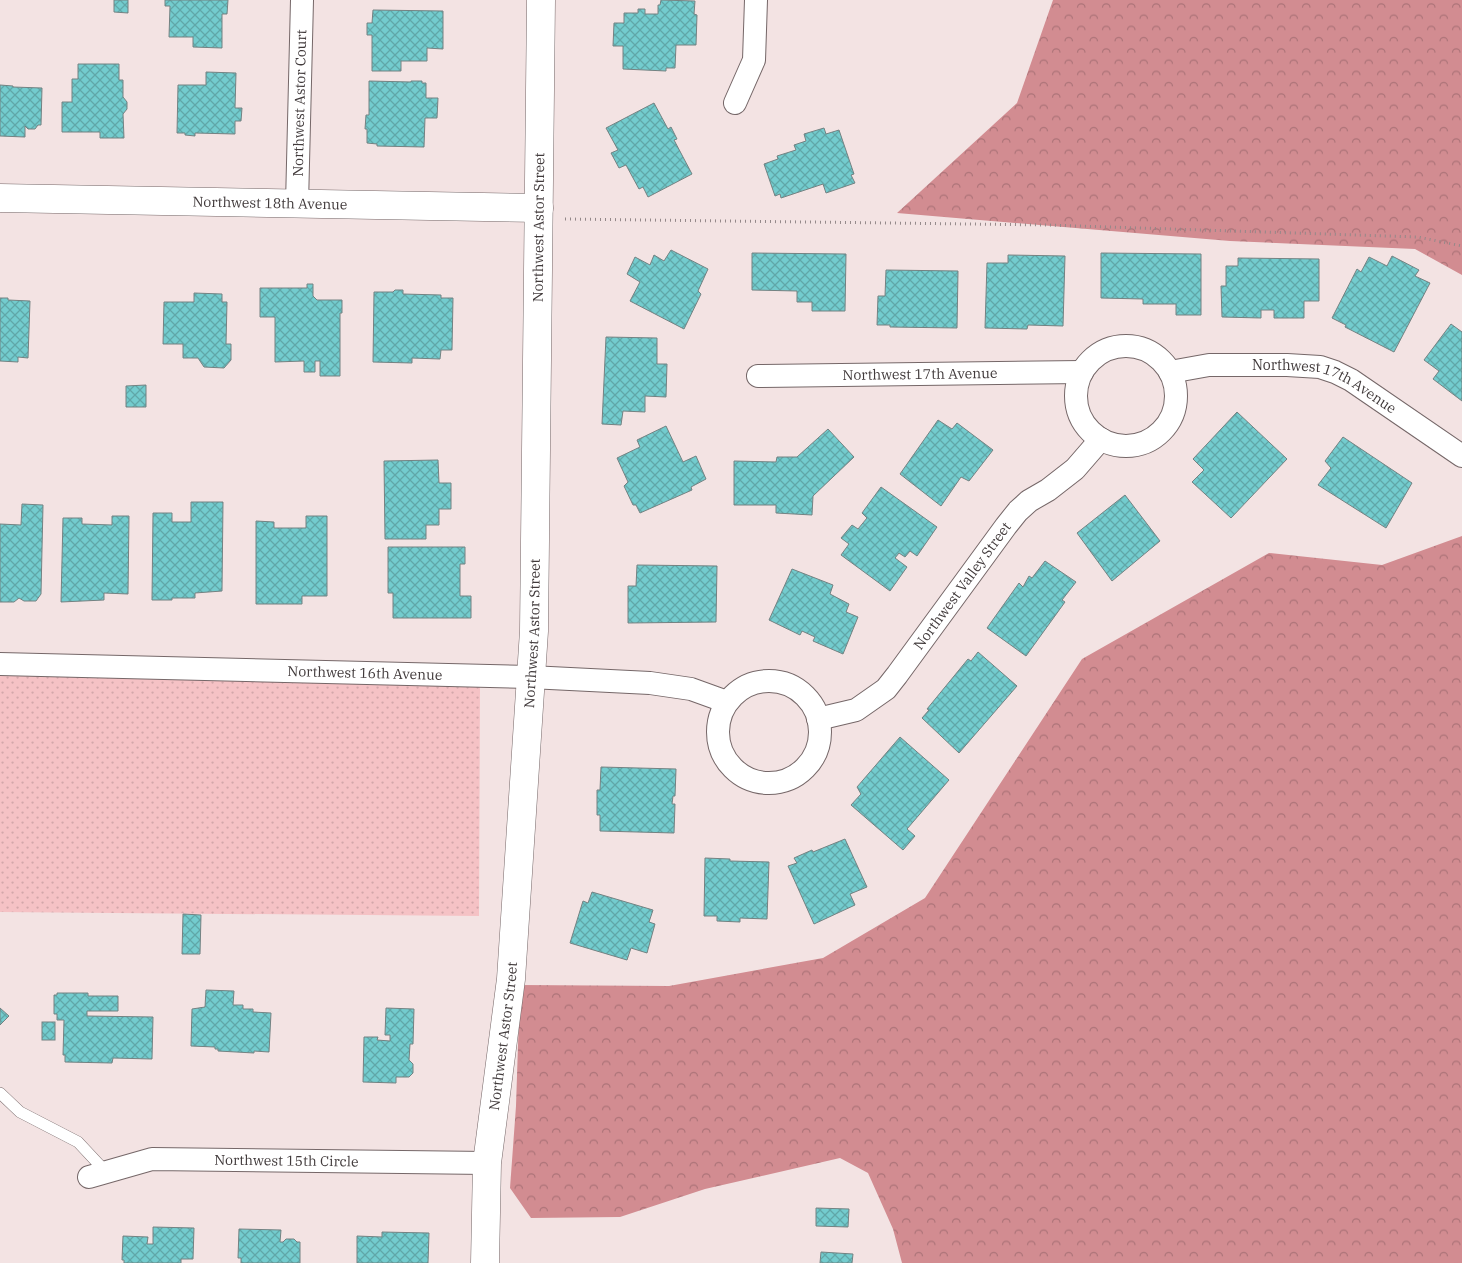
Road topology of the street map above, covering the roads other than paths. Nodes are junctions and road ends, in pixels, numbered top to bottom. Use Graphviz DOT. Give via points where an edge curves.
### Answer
graph roads {
  1 [pos="302,0"];
  2 [pos="541,0"];
  3 [pos="756,0"];
  4 [pos="735,103"];
  5 [pos="0,198"];
  6 [pos="297,204"];
  7 [pos="539,213"];
  8 [pos="1082,372"];
  9 [pos="1170,372"];
  10 [pos="758,376"];
  11 [pos="1101,439"];
  12 [pos="1462,456"];
  13 [pos="0,664"];
  14 [pos="530,677"];
  15 [pos="727,702"];
  16 [pos="818,719"];
  17 [pos="0,1093"];
  18 [pos="487,1163"];
  19 [pos="97,1175"];
  20 [pos="485,1263"];
  1 -- 6 [label="street, Northwest Astor Court"];
  2 -- 7 [label="street, Northwest Astor Street"];
  3 -- 4 [label="street" via="754,60"];
  5 -- 6 [label="street, Northwest 18th Avenue"];
  6 -- 7 [label="street, Northwest 18th Avenue"];
  7 -- 14 [label="street, Northwest Astor Street" via="534,631"];
  8 -- 9 [label="street" via="1100,353 1126,346 1144,348 1159,358"];
  8 -- 10 [label="street, Northwest 17th Avenue"];
  8 -- 11 [label="street" via="1076,390 1078,410 1087,426"];
  9 -- 11 [label="street" via="1176,399 1172,416 1161,432 1137,444 1119,445"];
  9 -- 12 [label="street, Northwest 17th Avenue" via="1209,365 1320,367 1351,380"];
  11 -- 16 [label="street, Northwest Valley Street" via="1074,469 1018,511 886,688 856,710"];
  13 -- 14 [label="street, Northwest 16th Avenue"];
  14 -- 15 [label="street, Northwest 16th Avenue" via="650,683 691,689"];
  14 -- 18 [label="street, Northwest Astor Street" via="511,979"];
  15 -- 16 [label="street" via="750,685 778,682 804,694"];
  15 -- 16 [label="street" via="718,726 722,751 737,772 760,782 785,780 807,766 818,744"];
  17 -- 19 [label="lane" via="20,1112 78,1142"];
  18 -- 19 [label="street, Northwest 15th Circle" via="152,1159"];
  18 -- 20 [label="street, Northwest Astor Street"];
}
